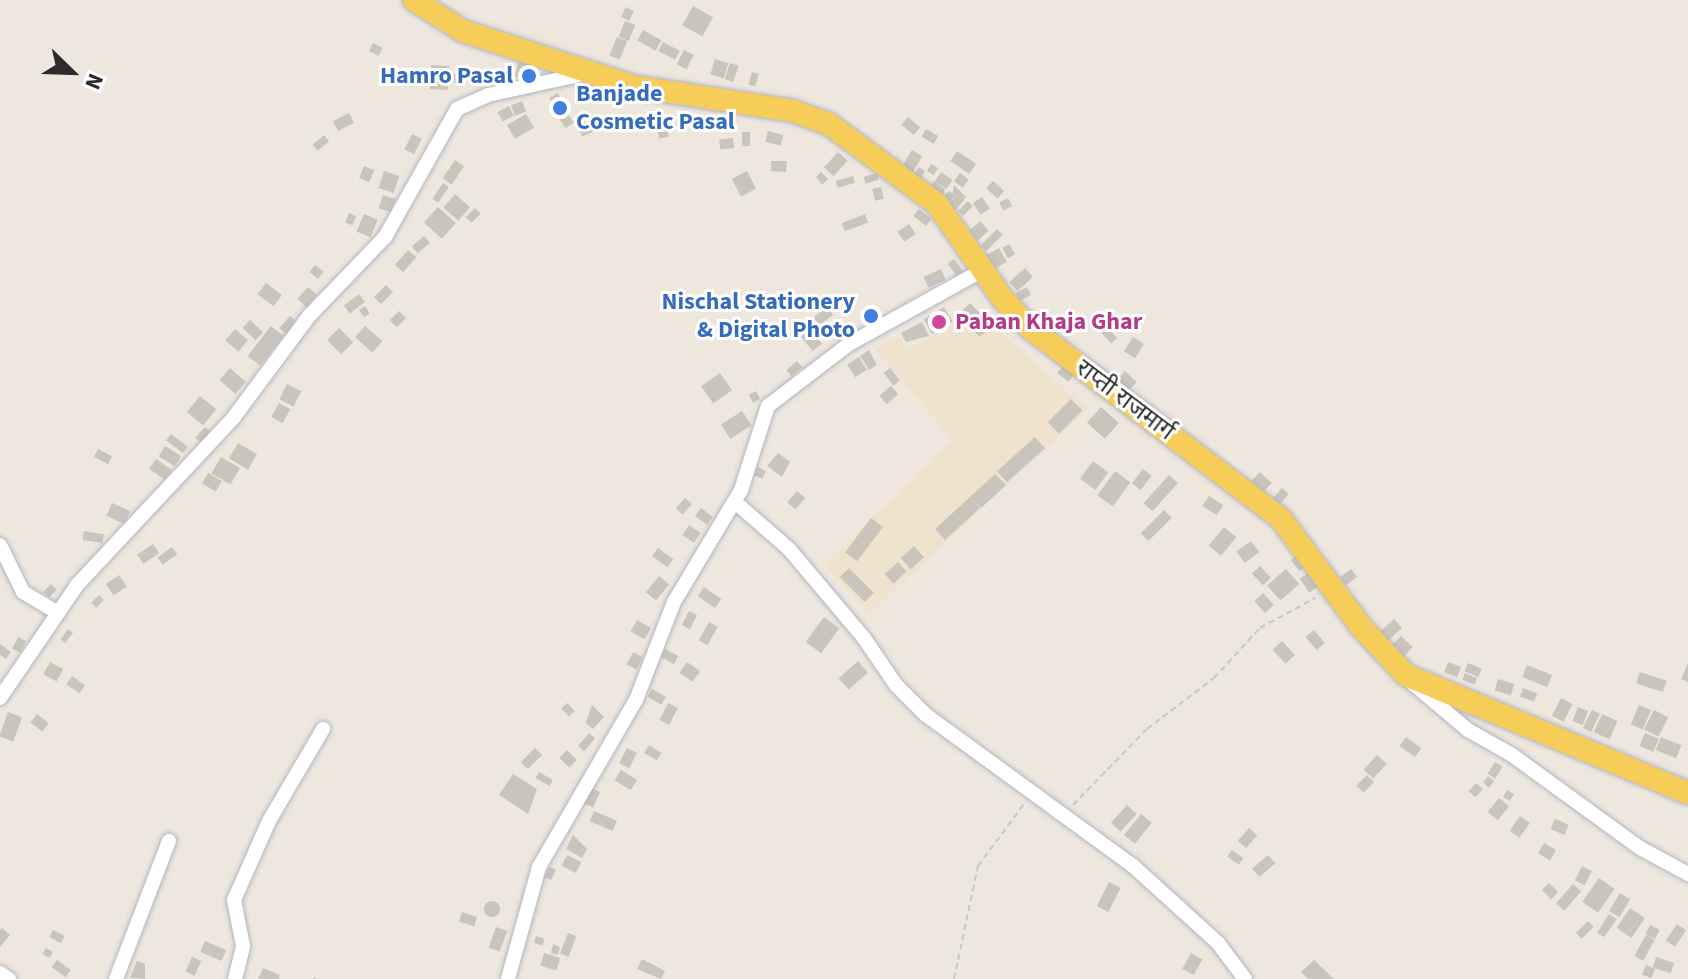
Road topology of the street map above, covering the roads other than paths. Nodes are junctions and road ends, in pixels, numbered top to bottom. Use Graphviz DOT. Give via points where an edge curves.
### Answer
graph roads {
  1 [pos="414,0"];
  2 [pos="591,72"];
  3 [pos="983,270"];
  4 [pos="735,502"];
  5 [pos="0,545"];
  6 [pos="58,613"];
  7 [pos="1406,675"];
  8 [pos="0,698"];
  9 [pos="323,729"];
  10 [pos="1688,793"];
  11 [pos="169,841"];
  12 [pos="1688,874"];
  13 [pos="0,973"];
  14 [pos="9,979"];
  15 [pos="116,979"];
  16 [pos="235,979"];
  17 [pos="508,979"];
  18 [pos="1245,979"];
  1 -- 2 [label="main road, राप्ती राजमार्ग" via="463,31"];
  2 -- 3 [label="main road, राप्ती राजमार्ग" via="632,86 793,111 829,124 937,204"];
  2 -- 6 [label="street" via="488,95 457,109 385,237 309,316 234,417 77,585"];
  3 -- 4 [label="street" via="849,344 768,406"];
  3 -- 7 [label="main road, राप्ती राजमार्ग" via="1031,329 1255,495 1302,542"];
  4 -- 17 [label="street" via="674,602 636,700 539,867"];
  4 -- 18 [label="street" via="789,549 896,685 926,715 1132,865 1218,943"];
  5 -- 6 [label="street" via="23,592"];
  6 -- 8 [label="street"];
  7 -- 10 [label="main road, राप्ती राजमार्ग"];
  7 -- 12 [label="street" via="1468,730 1512,755 1640,848"];
  9 -- 16 [label="street" via="269,821 234,900 243,946"];
  11 -- 15 [label="street"];
  13 -- 14 [label="street"];
}
